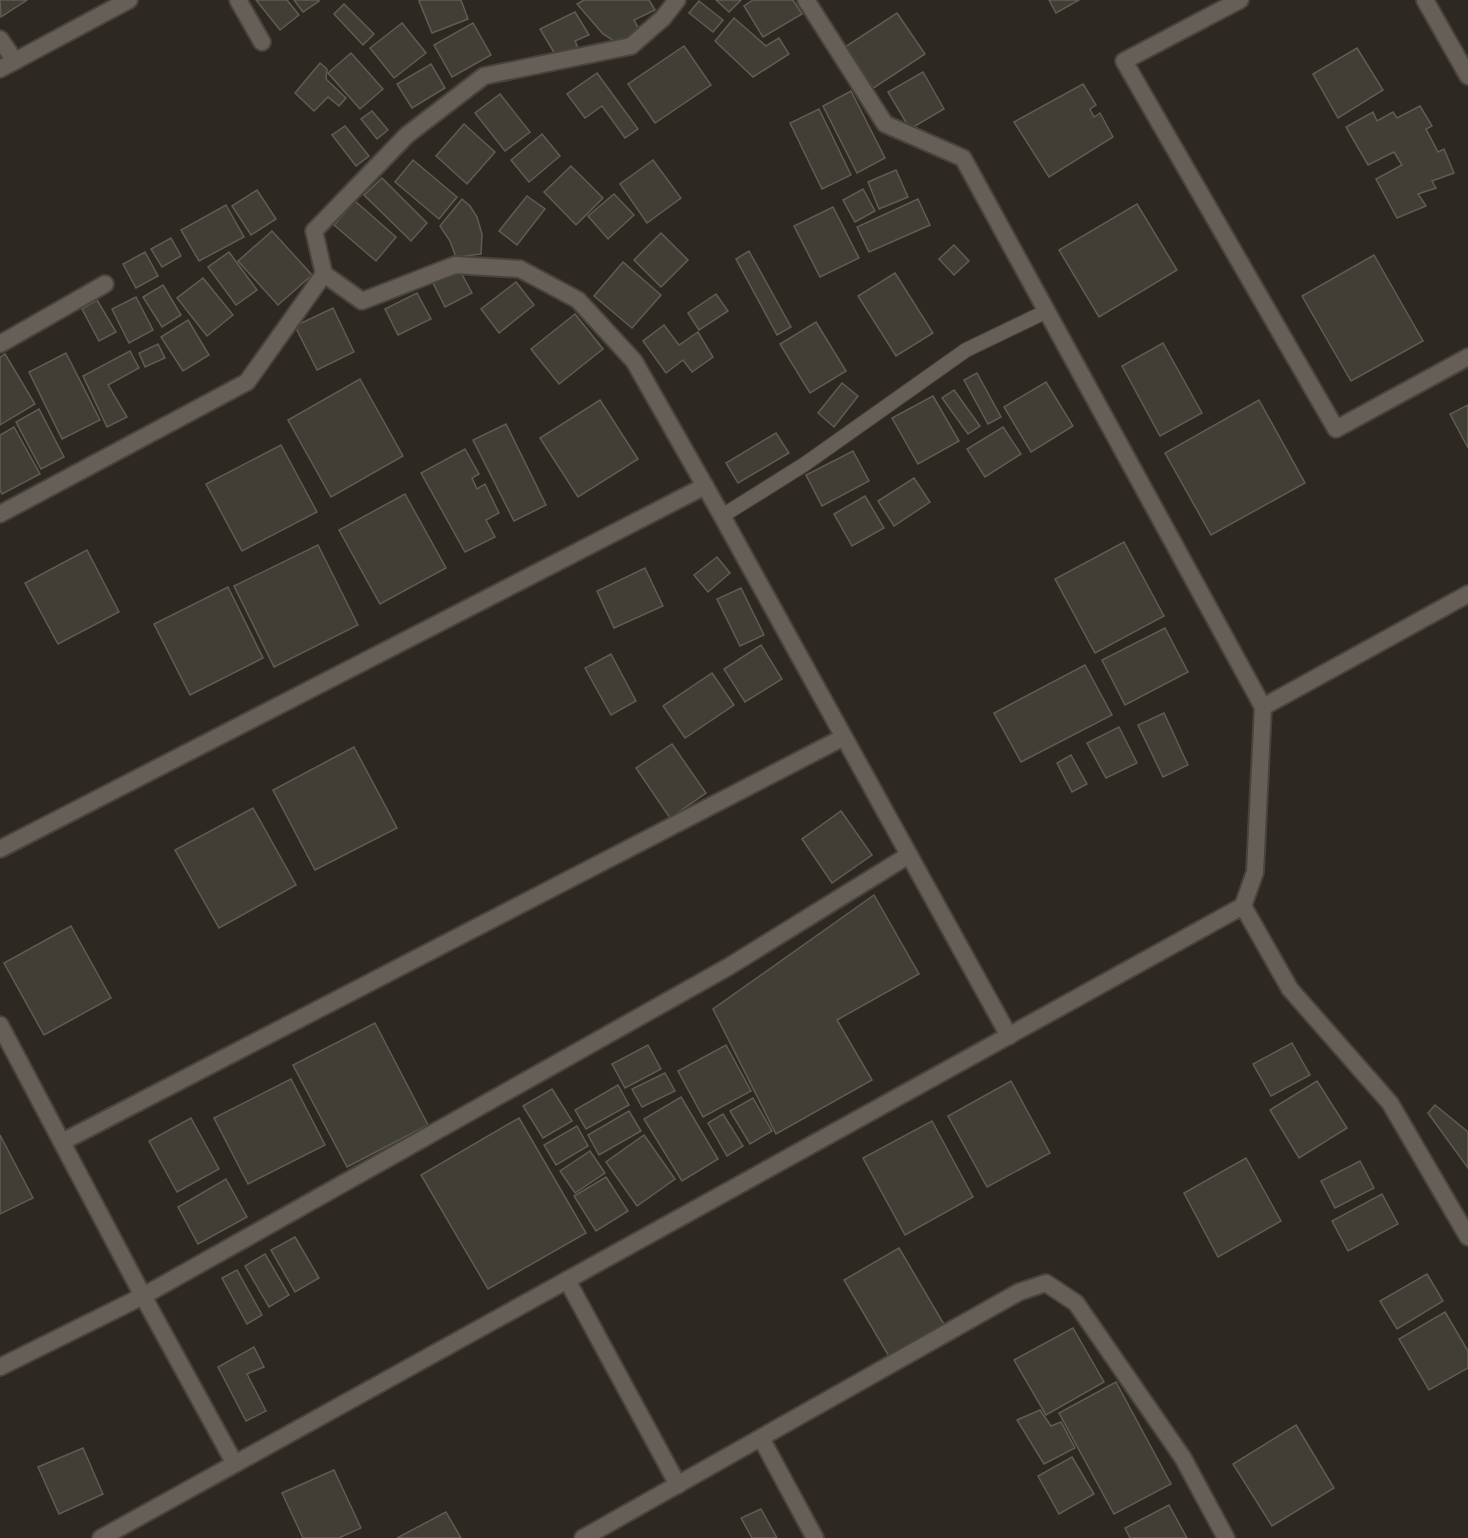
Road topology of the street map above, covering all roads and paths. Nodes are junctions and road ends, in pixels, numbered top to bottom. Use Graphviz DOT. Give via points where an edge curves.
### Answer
graph roads {
  1 [pos="129,0"];
  2 [pos="238,0"];
  3 [pos="677,0"];
  4 [pos="806,0"];
  5 [pos="1240,0"];
  6 [pos="1425,0"];
  7 [pos="0,39"];
  8 [pos="262,42"];
  9 [pos="7,65"];
  10 [pos="1468,76"];
  11 [pos="324,274"];
  12 [pos="105,284"];
  13 [pos="1047,311"];
  14 [pos="0,344"];
  15 [pos="1468,357"];
  16 [pos="705,486"];
  17 [pos="0,514"];
  18 [pos="722,516"];
  19 [pos="1468,594"];
  20 [pos="1263,707"];
  21 [pos="844,737"];
  22 [pos="0,849"];
  23 [pos="909,855"];
  24 [pos="1243,906"];
  25 [pos="0,1025"];
  26 [pos="1009,1036"];
  27 [pos="62,1142"];
  28 [pos="1468,1237"];
  29 [pos="567,1280"];
  30 [pos="143,1296"];
  31 [pos="0,1367"];
  32 [pos="761,1438"];
  33 [pos="235,1464"];
  34 [pos="678,1485"];
  35 [pos="101,1538"];
  36 [pos="583,1538"];
  37 [pos="815,1538"];
  38 [pos="1226,1538"];
  1 -- 9 [label="street"];
  2 -- 8 [label="street"];
  3 -- 11 [label="street" via="631,46 484,76 407,135 314,231"];
  4 -- 13 [label="street" via="885,124 963,158"];
  5 -- 15 [label="street" via="1124,61 1336,429"];
  6 -- 10 [label="street"];
  7 -- 9 [label="street"];
  11 -- 16 [label="street" via="362,301 455,265 520,269 578,300 634,361"];
  11 -- 17 [label="street" via="247,382"];
  12 -- 14 [label="street"];
  13 -- 18 [label="lane" via="966,350 805,464"];
  13 -- 20 [label="street"];
  16 -- 18 [label="street"];
  16 -- 22 [label="street"];
  18 -- 21 [label="street"];
  19 -- 20 [label="street"];
  20 -- 24 [label="street" via="1255,872"];
  21 -- 23 [label="street"];
  21 -- 27 [label="street"];
  23 -- 26 [label="street"];
  23 -- 30 [label="street" via="728,967"];
  24 -- 26 [label="street"];
  24 -- 28 [label="street" via="1290,989 1390,1103"];
  25 -- 27 [label="street"];
  26 -- 29 [label="street"];
  27 -- 30 [label="street"];
  29 -- 33 [label="street"];
  29 -- 34 [label="street"];
  30 -- 31 [label="street"];
  30 -- 33 [label="street"];
  32 -- 34 [label="street"];
  32 -- 37 [label="street"];
  32 -- 38 [label="street" via="1019,1292 1047,1283 1076,1303 1184,1458"];
  33 -- 35 [label="street"];
  34 -- 36 [label="street"];
}
